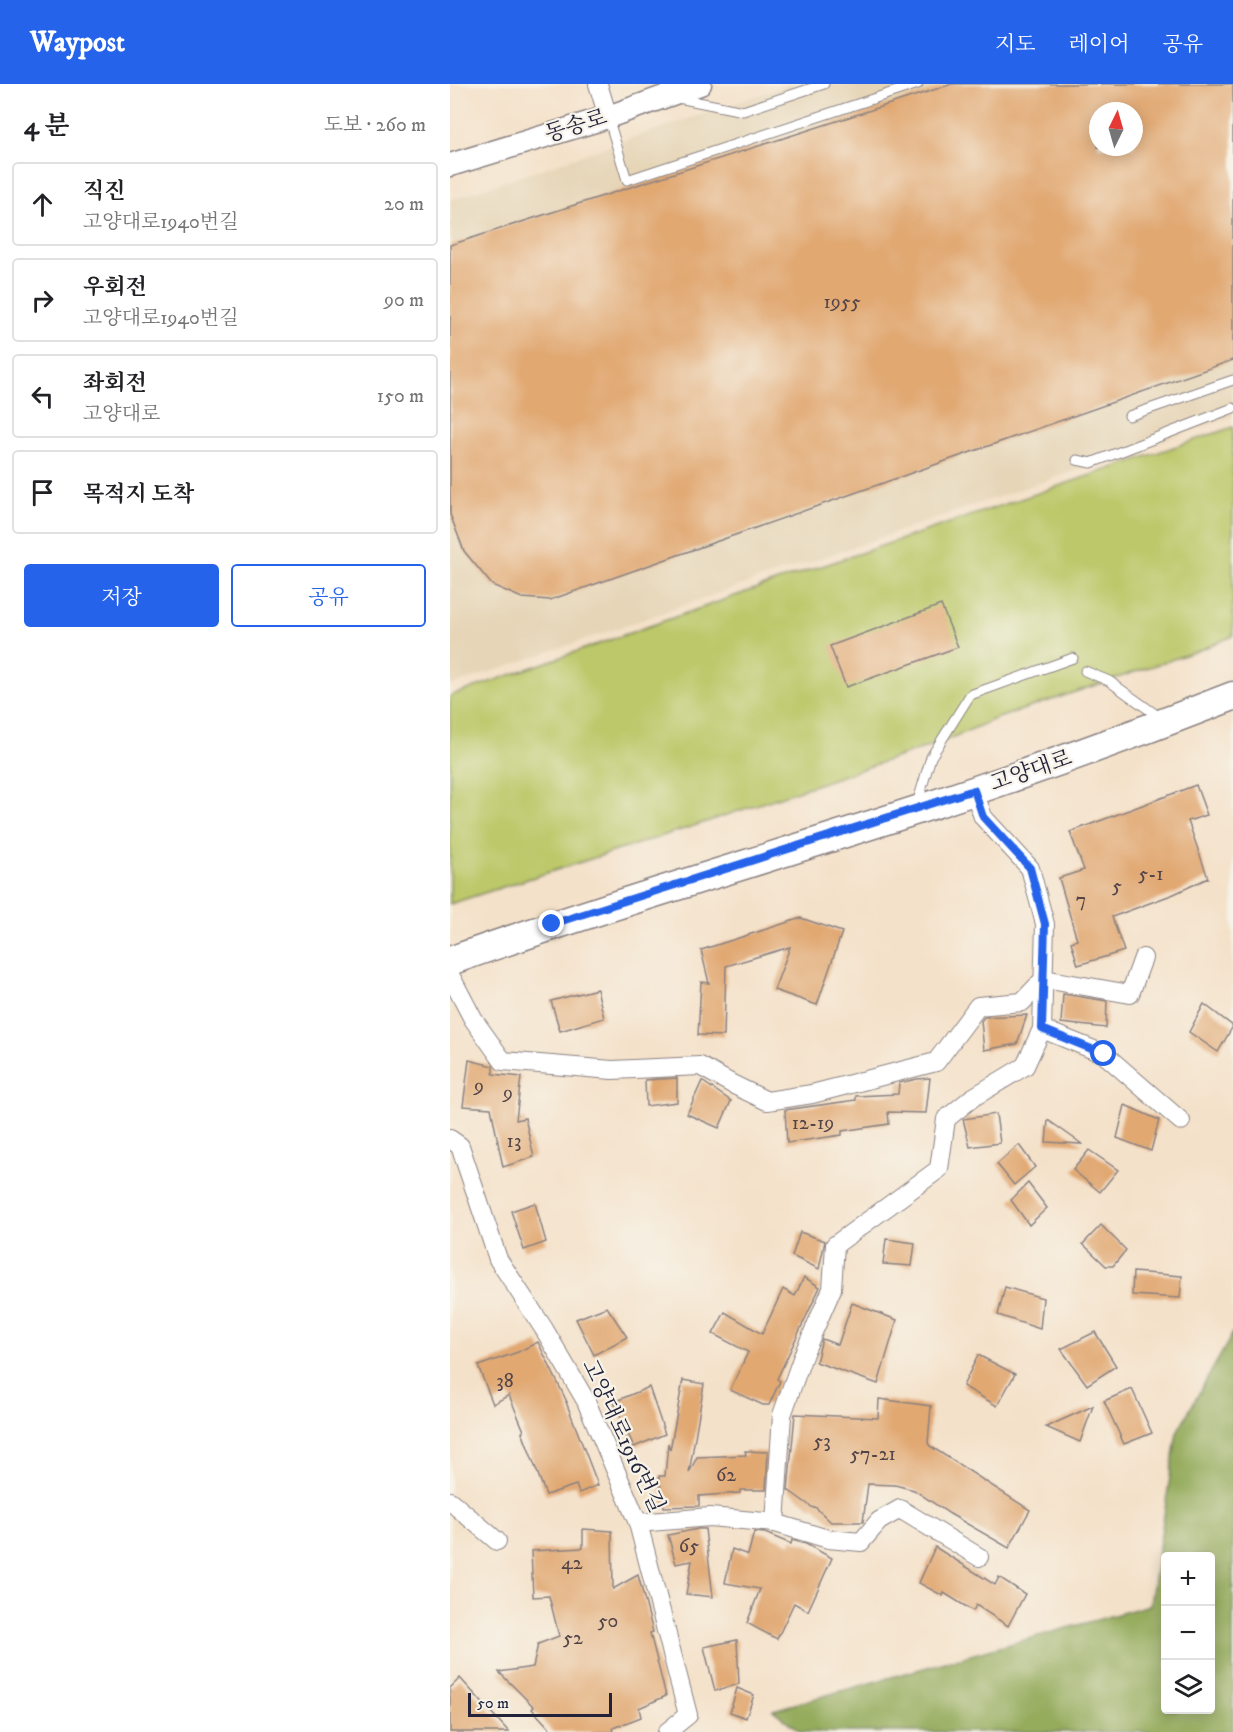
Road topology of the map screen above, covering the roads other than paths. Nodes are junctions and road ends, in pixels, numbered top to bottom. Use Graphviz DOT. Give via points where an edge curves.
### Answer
graph roads {
  1 [pos="598,84"];
  2 [pos="700,84"];
  3 [pos="824,84"];
  4 [pos="918,84"];
  5 [pos="667,96"];
  6 [pos="608,117"];
  7 [pos="450,165"];
  8 [pos="1233,380"];
  9 [pos="1233,408"];
  10 [pos="1129,416"];
  11 [pos="1077,460"];
  12 [pos="1073,658"];
  13 [pos="1085,671"];
  14 [pos="1233,696"];
  15 [pos="1167,722"];
  16 [pos="974,790"];
  17 [pos="915,810"];
  18 [pos="1143,958"];
  19 [pos="450,961"];
  20 [pos="450,975"];
  21 [pos="1044,979"];
  22 [pos="1042,1029"];
  23 [pos="1181,1121"];
  24 [pos="450,1139"];
  25 [pos="450,1501"];
  26 [pos="638,1523"];
  27 [pos="775,1523"];
  28 [pos="497,1540"];
  29 [pos="979,1557"];
  30 [pos="667,1732"];
  1 -- 6 [label="street"];
  2 -- 5 [label="street, 동송로"];
  3 -- 5 [label="lane" via="743,111"];
  4 -- 6 [label="lane" via="627,180"];
  5 -- 6 [label="street, 동송로"];
  6 -- 7 [label="street, 동송로"];
  8 -- 10 [label="lane"];
  9 -- 11 [label="lane" via="1091,463"];
  12 -- 17 [label="lane" via="970,695 931,757"];
  13 -- 15 [label="lane" via="1109,681"];
  14 -- 15 [label="main road, 고양대로"];
  15 -- 16 [label="main road, 고양대로"];
  16 -- 17 [label="main road, 고양대로"];
  16 -- 21 [label="street" via="983,817 1030,868 1045,924"];
  17 -- 19 [label="main road, 고양대로" via="552,924"];
  18 -- 21 [label="street" via="1130,994"];
  20 -- 21 [label="street" via="473,1019 503,1061 612,1070 700,1066 767,1101 812,1094 936,1062 978,1006 1022,1002"];
  21 -- 22 [label="street"];
  22 -- 23 [label="street" via="1104,1054"];
  22 -- 27 [label="street" via="1025,1066 946,1119 939,1169 835,1245 832,1289 782,1415"];
  24 -- 26 [label="street, 고양대로1916번길" via="460,1146 498,1259 586,1401"];
  25 -- 28 [label="street"];
  26 -- 27 [label="street" via="711,1517"];
  26 -- 30 [label="street, 고양대로1916번길" via="687,1715"];
  27 -- 29 [label="street" via="828,1539 861,1542 879,1521 900,1509"];
}
